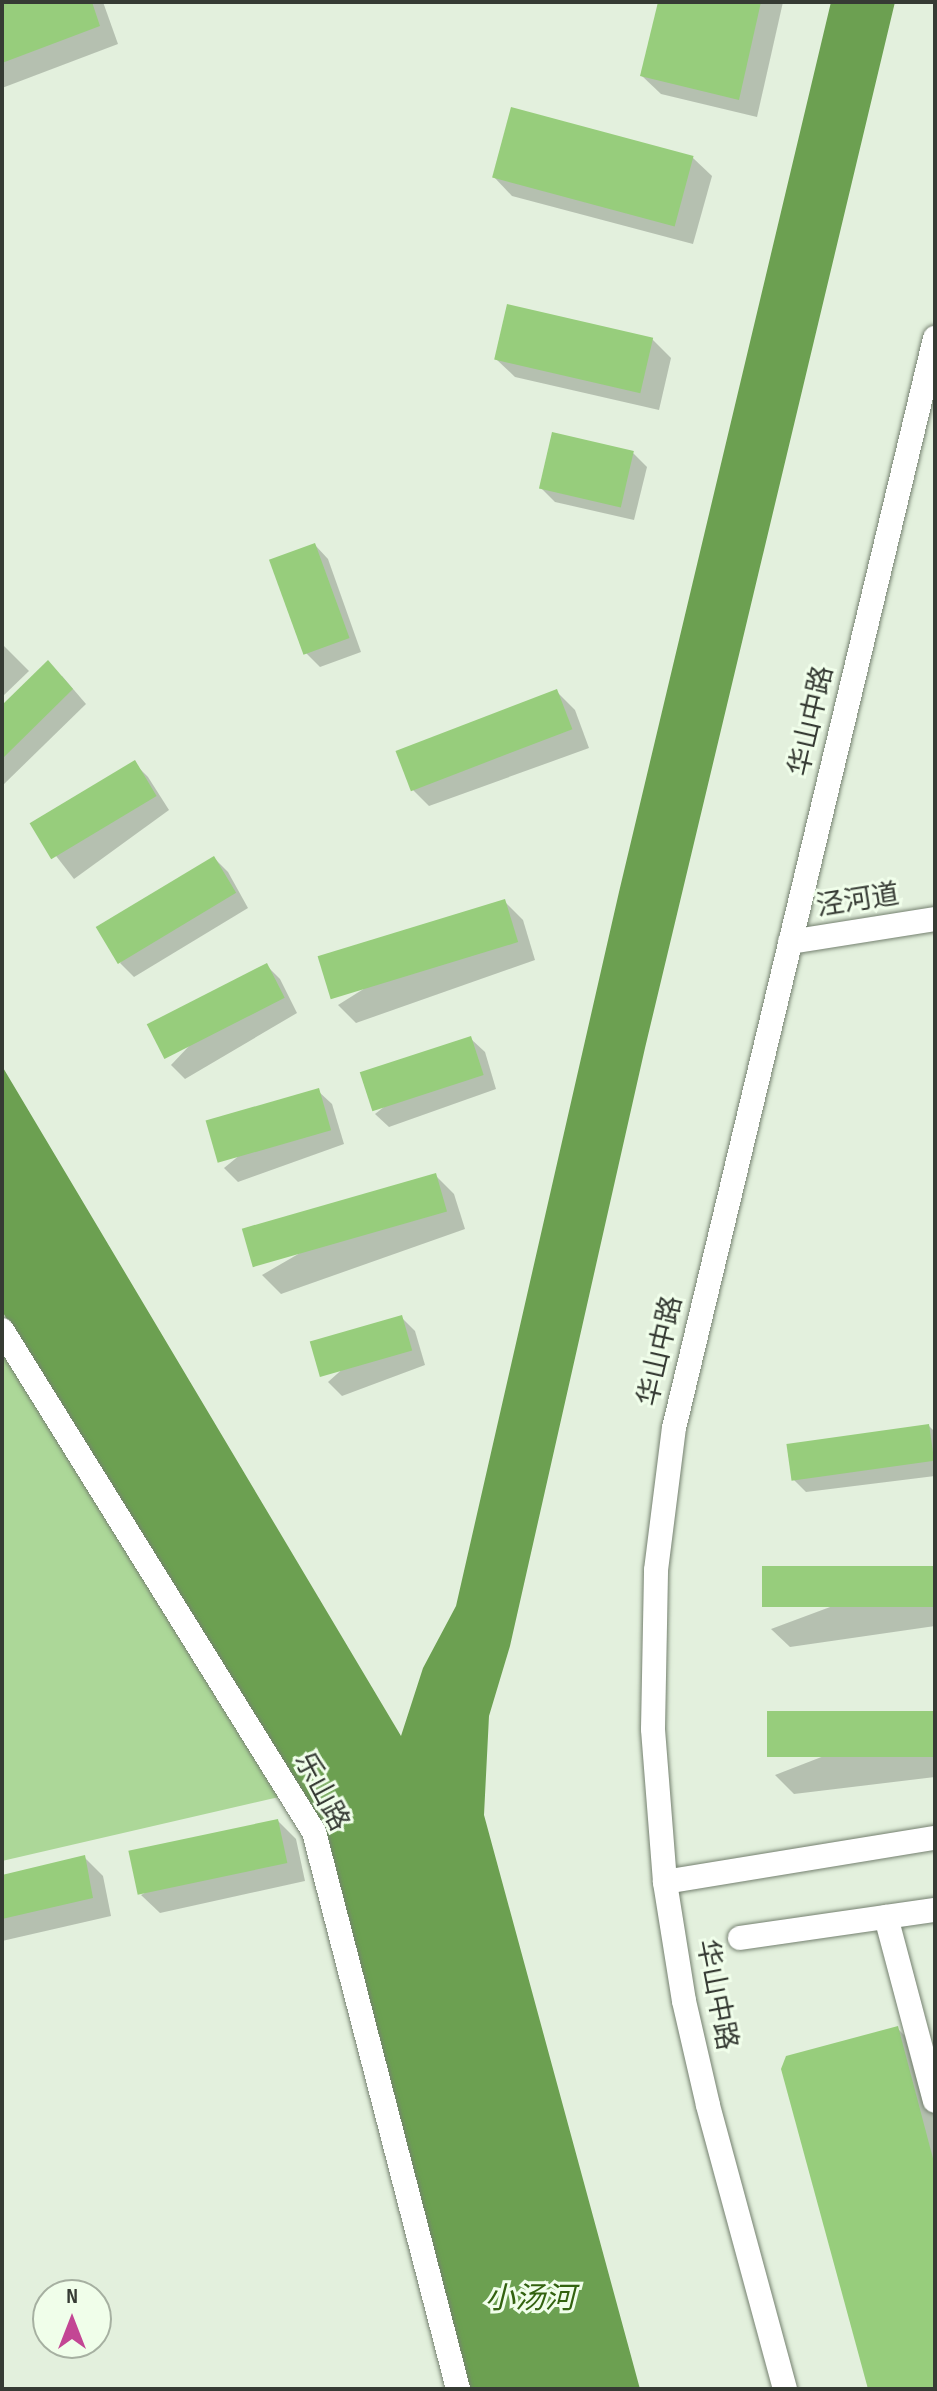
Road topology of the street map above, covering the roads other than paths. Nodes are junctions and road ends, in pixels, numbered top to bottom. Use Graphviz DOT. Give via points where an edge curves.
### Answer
graph roads {
  1 [pos="935,338"];
  2 [pos="935,919"];
  3 [pos="790,942"];
  4 [pos="2,1330"];
  5 [pos="935,1838"];
  6 [pos="665,1882"];
  7 [pos="935,1910"];
  8 [pos="886,1917"];
  9 [pos="740,1938"];
  10 [pos="935,2101"];
  11 [pos="458,2389"];
  12 [pos="785,2389"];
  1 -- 3 [label="street, 华山中路"];
  2 -- 3 [label="street, 泾河道"];
  3 -- 6 [label="street, 华山中路" via="674,1428 656,1570 653,1729"];
  4 -- 11 [label="street, 乐山路" via="314,1832"];
  5 -- 6 [label="street"];
  6 -- 12 [label="street, 华山中路" via="691,2031"];
  7 -- 8 [label="street"];
  8 -- 9 [label="street"];
  8 -- 10 [label="street"];
}
